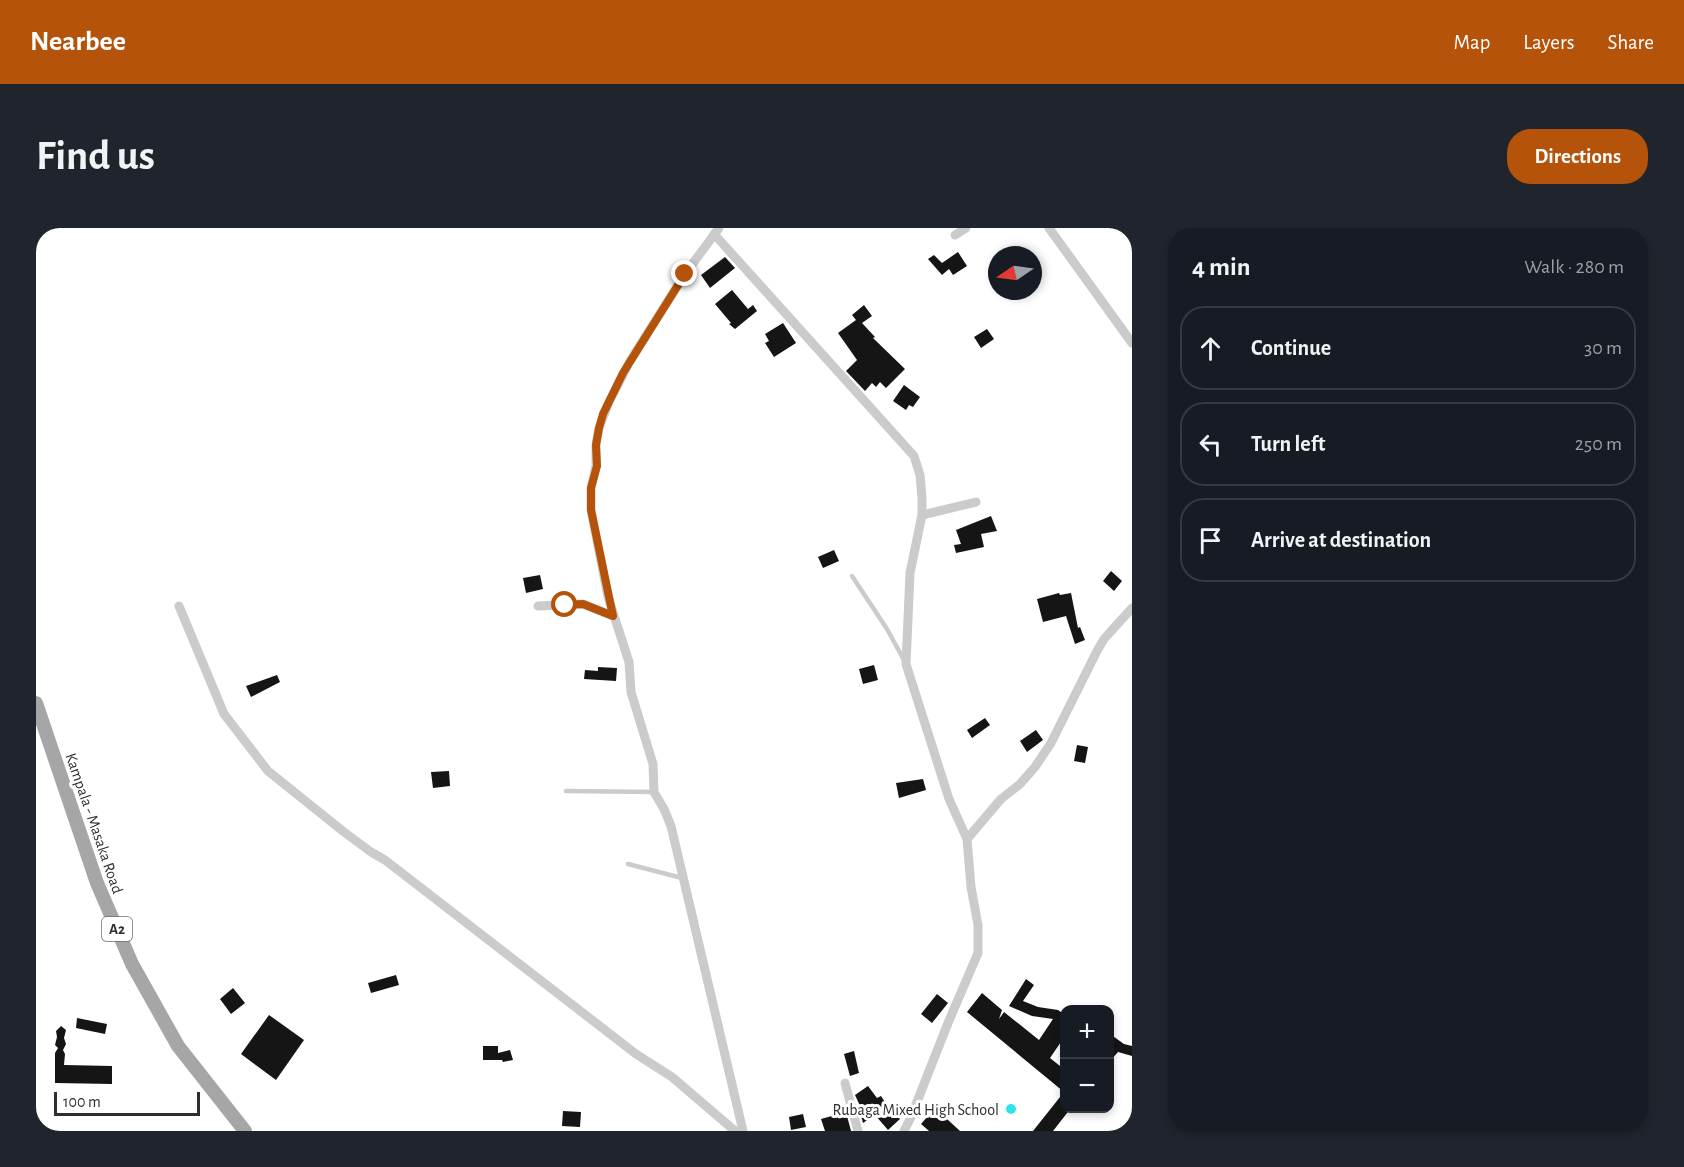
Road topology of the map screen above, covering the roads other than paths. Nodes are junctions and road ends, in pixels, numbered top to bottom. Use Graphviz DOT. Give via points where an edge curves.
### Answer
graph roads {
  1 [pos="966,228"];
  2 [pos="1049,228"];
  3 [pos="716,231"];
  4 [pos="955,235"];
  5 [pos="1132,343"];
  6 [pos="976,502"];
  7 [pos="922,515"];
  8 [pos="852,576"];
  9 [pos="179,606"];
  10 [pos="538,606"];
  11 [pos="1132,608"];
  12 [pos="613,616"];
  13 [pos="906,664"];
  14 [pos="36,703"];
  15 [pos="566,791"];
  16 [pos="654,792"];
  17 [pos="967,839"];
  18 [pos="628,864"];
  19 [pos="682,878"];
  20 [pos="844,1083"];
  21 [pos="245,1131"];
  22 [pos="735,1131"];
  23 [pos="743,1131"];
  24 [pos="858,1131"];
  25 [pos="904,1131"];
  1 -- 4 [label="street"];
  2 -- 5 [label="street"];
  3 -- 7 [label="street" via="914,456 921,475"];
  3 -- 12 [label="street" via="623,373 599,428 591,510"];
  6 -- 7 [label="street"];
  7 -- 13 [label="street" via="910,573"];
  8 -- 13 [label="lane"];
  9 -- 22 [label="street" via="224,714 268,771 636,1054 672,1077"];
  10 -- 12 [label="street" via="583,604"];
  11 -- 17 [label="street" via="1104,639 1035,767"];
  12 -- 16 [label="street" via="629,662 631,692 653,764"];
  13 -- 17 [label="street" via="949,799"];
  14 -- 21 [label="main road, Kampala - Masaka Road / A2" via="97,883 132,964 178,1047"];
  15 -- 16 [label="lane"];
  16 -- 19 [label="street" via="670,826"];
  17 -- 25 [label="street" via="978,953"];
  18 -- 19 [label="lane"];
  19 -- 23 [label="street"];
  20 -- 24 [label="street"];
}
